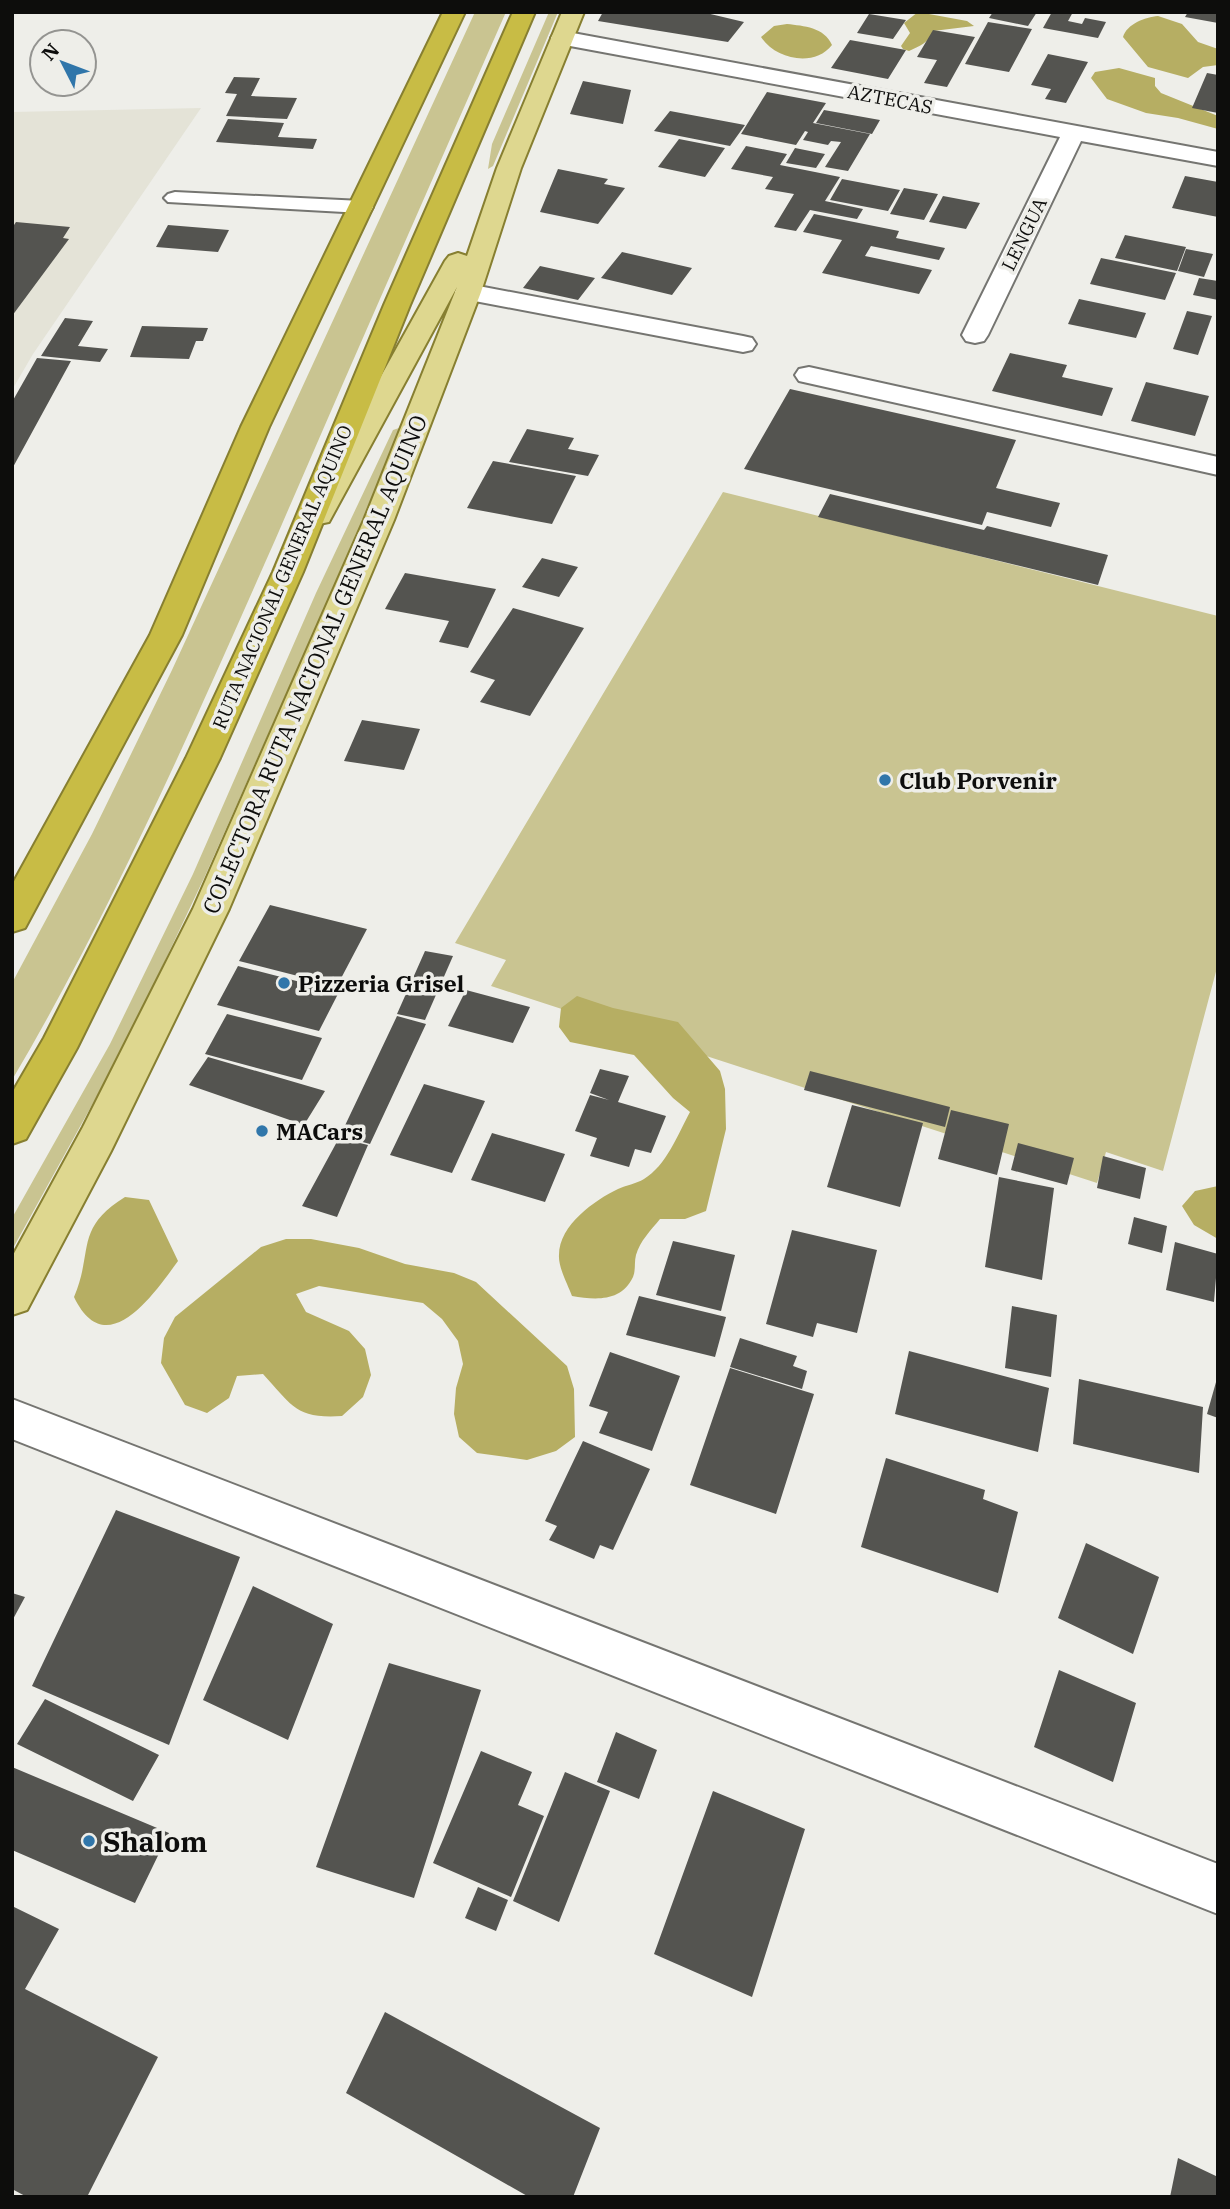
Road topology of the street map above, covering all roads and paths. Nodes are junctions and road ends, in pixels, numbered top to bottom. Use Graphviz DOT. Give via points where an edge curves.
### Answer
graph roads {
  1 [pos="454,12"];
  2 [pos="524,12"];
  3 [pos="568,25"];
  4 [pos="1073,134"];
  5 [pos="1218,159"];
  6 [pos="509,168"];
  7 [pos="175,198"];
  8 [pos="362,207"];
  9 [pos="468,292"];
  10 [pos="975,335"];
  11 [pos="743,344"];
  12 [pos="809,375"];
  13 [pos="1218,466"];
  14 [pos="288,572"];
  15 [pos="12,918"];
  16 [pos="12,1128"];
  17 [pos="12,1297"];
  18 [pos="12,1419"];
  19 [pos="1218,1889"];
  1 -- 8 [label="highway"];
  2 -- 14 [label="highway, RUTA NACIONAL GENERAL AQUINO"];
  3 -- 4 [label="street, AZTECAS"];
  3 -- 6 [label="main road, COLECTORA RUTA NACIONAL GENERAL AQUINO"];
  4 -- 5 [label="street, AZTECAS"];
  4 -- 10 [label="street, LENGUA"];
  6 -- 9 [label="main road, COLECTORA RUTA NACIONAL GENERAL AQUINO"];
  6 -- 14 [label="main road"];
  7 -- 8 [label="lane"];
  8 -- 15 [label="highway" via="256,427 166,635"];
  9 -- 11 [label="street"];
  9 -- 17 [label="main road, COLECTORA RUTA NACIONAL GENERAL AQUINO" via="379,520 211,909 97,1139"];
  12 -- 13 [label="street"];
  14 -- 16 [label="highway, RUTA NACIONAL GENERAL AQUINO" via="204,758 58,1048"];
  18 -- 19 [label="street"];
}
